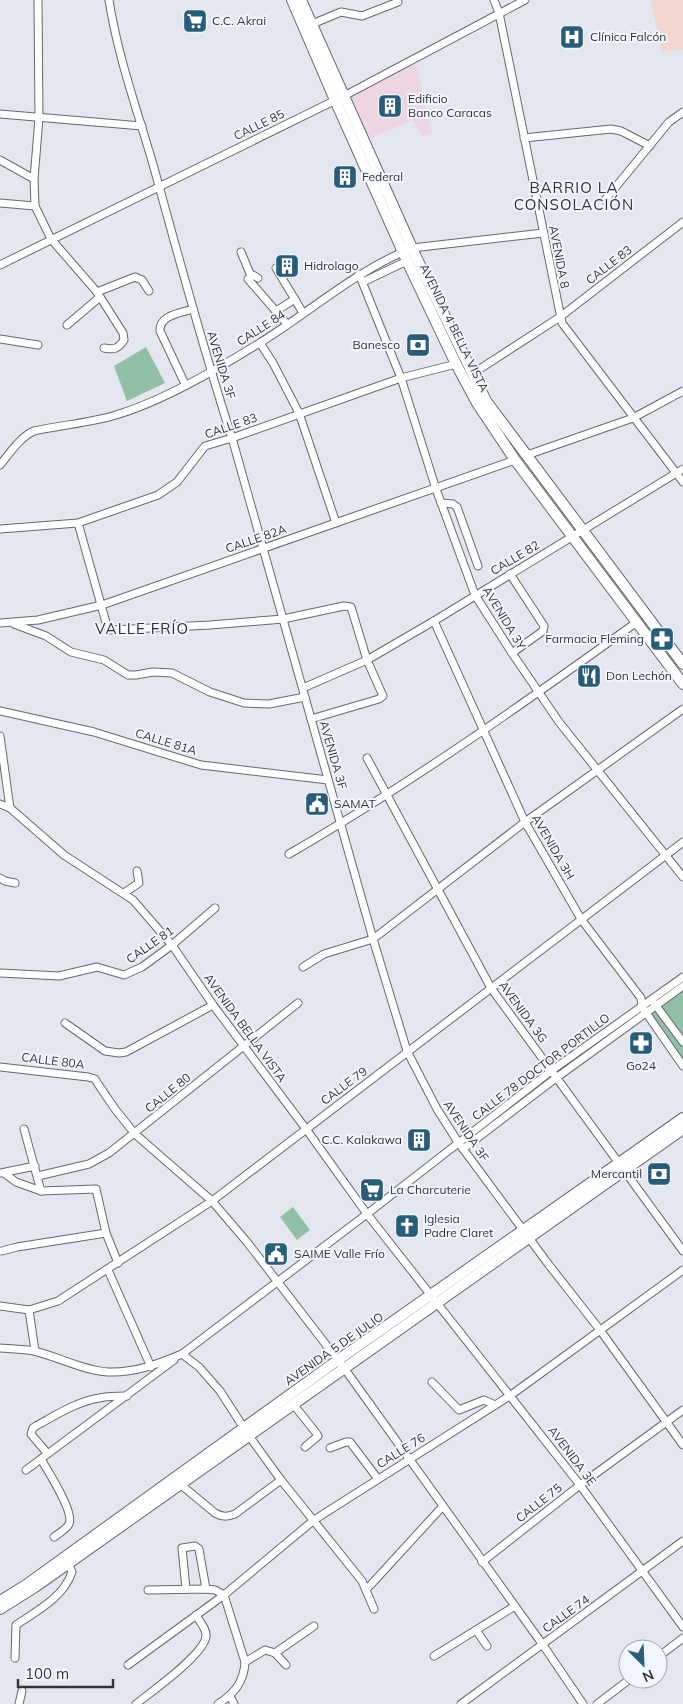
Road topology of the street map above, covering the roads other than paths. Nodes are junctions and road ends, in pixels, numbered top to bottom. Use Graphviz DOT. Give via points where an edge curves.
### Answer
graph roads {
  1 [pos="38,0"];
  2 [pos="109,0"];
  3 [pos="292,0"];
  4 [pos="301,0"];
  5 [pos="494,0"];
  6 [pos="525,0"];
  7 [pos="398,2"];
  8 [pos="499,13"];
  9 [pos="312,24"];
  10 [pos="339,98"];
  11 [pos="683,112"];
  12 [pos="0,114"];
  13 [pos="39,118"];
  14 [pos="142,126"];
  15 [pos="524,138"];
  16 [pos="650,146"];
  17 [pos="0,160"];
  18 [pos="34,179"];
  19 [pos="159,186"];
  20 [pos="604,200"];
  21 [pos="0,203"];
  22 [pos="36,206"];
  23 [pos="683,222"];
  24 [pos="543,233"];
  25 [pos="51,239"];
  26 [pos="241,252"];
  27 [pos="410,254"];
  28 [pos="0,265"];
  29 [pos="276,268"];
  30 [pos="359,274"];
  31 [pos="251,276"];
  32 [pos="258,278"];
  33 [pos="363,282"];
  34 [pos="149,291"];
  35 [pos="98,294"];
  36 [pos="295,300"];
  37 [pos="193,308"];
  38 [pos="276,311"];
  39 [pos="303,313"];
  40 [pos="560,317"];
  41 [pos="287,324"];
  42 [pos="67,325"];
  43 [pos="0,338"];
  44 [pos="260,343"];
  45 [pos="38,345"];
  46 [pos="104,348"];
  47 [pos="456,364"];
  48 [pos="210,372"];
  49 [pos="472,374"];
  50 [pos="401,378"];
  51 [pos="185,384"];
  52 [pos="683,391"];
  53 [pos="299,414"];
  54 [pos="633,418"];
  55 [pos="232,438"];
  56 [pos="527,454"];
  57 [pos="515,460"];
  58 [pos="0,465"];
  59 [pos="680,471"];
  60 [pos="683,482"];
  61 [pos="436,489"];
  62 [pos="441,503"];
  63 [pos="78,523"];
  64 [pos="336,523"];
  65 [pos="0,529"];
  66 [pos="583,531"];
  67 [pos="572,537"];
  68 [pos="263,548"];
  69 [pos="478,566"];
  70 [pos="510,574"];
  71 [pos="475,595"];
  72 [pos="102,604"];
  73 [pos="283,618"];
  74 [pos="434,621"];
  75 [pos="637,622"];
  76 [pos="0,623"];
  77 [pos="11,623"];
  78 [pos="512,653"];
  79 [pos="367,660"];
  80 [pos="683,664"];
  81 [pos="683,684"];
  82 [pos="303,688"];
  83 [pos="538,692"];
  84 [pos="305,697"];
  85 [pos="683,709"];
  86 [pos="0,711"];
  87 [pos="311,719"];
  88 [pos="484,730"];
  89 [pos="0,736"];
  90 [pos="367,758"];
  91 [pos="597,769"];
  92 [pos="328,780"];
  93 [pos="387,795"];
  94 [pos="0,804"];
  95 [pos="10,808"];
  96 [pos="525,822"];
  97 [pos="342,824"];
  98 [pos="683,842"];
  99 [pos="289,854"];
  100 [pos="666,856"];
  101 [pos="137,871"];
  102 [pos="683,877"];
  103 [pos="0,878"];
  104 [pos="16,883"];
  105 [pos="439,889"];
  106 [pos="124,893"];
  107 [pos="215,908"];
  108 [pos="581,919"];
  109 [pos="373,939"];
  110 [pos="172,945"];
  111 [pos="303,967"];
  112 [pos="0,972"];
  113 [pos="683,977"];
  114 [pos="683,986"];
  115 [pos="491,988"];
  116 [pos="641,998"];
  117 [pos="298,1002"];
  118 [pos="654,1003"];
  119 [pos="212,1005"];
  120 [pos="644,1010"];
  121 [pos="65,1023"];
  122 [pos="683,1042"];
  123 [pos="244,1046"];
  124 [pos="407,1051"];
  125 [pos="683,1066"];
  126 [pos="0,1067"];
  127 [pos="551,1071"];
  128 [pos="556,1078"];
  129 [pos="683,1118"];
  130 [pos="24,1128"];
  131 [pos="306,1129"];
  132 [pos="683,1130"];
  133 [pos="135,1134"];
  134 [pos="458,1142"];
  135 [pos="463,1149"];
  136 [pos="35,1166"];
  137 [pos="621,1167"];
  138 [pos="2,1173"];
  139 [pos="38,1176"];
  140 [pos="41,1191"];
  141 [pos="212,1201"];
  142 [pos="367,1214"];
  143 [pos="106,1233"];
  144 [pos="525,1234"];
  145 [pos="2,1251"];
  146 [pos="683,1251"];
  147 [pos="118,1263"];
  148 [pos="108,1270"];
  149 [pos="683,1270"];
  150 [pos="278,1282"];
  151 [pos="434,1299"];
  152 [pos="0,1306"];
  153 [pos="29,1310"];
  154 [pos="600,1330"];
  155 [pos="0,1348"];
  156 [pos="35,1351"];
  157 [pos="182,1354"];
  158 [pos="341,1364"];
  159 [pos="151,1366"];
  160 [pos="432,1382"];
  161 [pos="511,1395"];
  162 [pos="128,1396"];
  163 [pos="293,1404"];
  164 [pos="495,1405"];
  165 [pos="683,1410"];
  166 [pos="666,1423"];
  167 [pos="247,1432"];
  168 [pos="683,1445"];
  169 [pos="305,1447"];
  170 [pos="330,1448"];
  171 [pos="47,1453"];
  172 [pos="41,1459"];
  173 [pos="410,1459"];
  174 [pos="26,1470"];
  175 [pos="378,1479"];
  176 [pos="281,1480"];
  177 [pos="180,1484"];
  178 [pos="580,1485"];
  179 [pos="443,1506"];
  180 [pos="314,1520"];
  181 [pos="54,1537"];
  182 [pos="683,1541"];
  183 [pos="482,1562"];
  184 [pos="68,1563"];
  185 [pos="642,1572"];
  186 [pos="186,1589"];
  187 [pos="206,1589"];
  188 [pos="148,1590"];
  189 [pos="366,1590"];
  190 [pos="224,1595"];
  191 [pos="0,1601"];
  192 [pos="514,1606"];
  193 [pos="0,1609"];
  194 [pos="374,1609"];
  195 [pos="196,1615"];
  196 [pos="314,1626"];
  197 [pos="683,1627"];
  198 [pos="476,1630"];
  199 [pos="683,1638"];
  200 [pos="543,1644"];
  201 [pos="487,1646"];
  202 [pos="668,1649"];
  203 [pos="275,1653"];
  204 [pos="434,1656"];
  205 [pos="15,1658"];
  206 [pos="245,1662"];
  207 [pos="128,1665"];
  208 [pos="286,1665"];
  209 [pos="618,1688"];
  210 [pos="22,1691"];
  211 [pos="230,1696"];
  212 [pos="19,1704"];
  213 [pos="136,1704"];
  214 [pos="218,1704"];
  215 [pos="234,1704"];
  216 [pos="461,1704"];
  217 [pos="583,1704"];
  218 [pos="597,1704"];
  1 -- 13 [label="street"];
  2 -- 14 [label="street, AVENIDA 3F" via="120,55"];
  3 -- 10 [label="street, AVENIDA 4 BELLA VISTA"];
  4 -- 9 [label="street, AVENIDA 4 BELLA VISTA"];
  5 -- 8 [label="street, AVENIDA 8"];
  6 -- 8 [label="street, CALLE 85"];
  7 -- 9 [label="street" via="362,16 341,12"];
  8 -- 10 [label="street, CALLE 85"];
  8 -- 15 [label="street, AVENIDA 8"];
  9 -- 10 [label="street, AVENIDA 4 BELLA VISTA"];
  10 -- 19 [label="street, CALLE 85"];
  10 -- 27 [label="street, AVENIDA 4 BELLA VISTA"];
  11 -- 16 [label="street" via="669,122"];
  12 -- 13 [label="street"];
  13 -- 14 [label="street"];
  13 -- 18 [label="street"];
  14 -- 19 [label="street, AVENIDA 3F"];
  15 -- 16 [label="street" via="611,129"];
  15 -- 24 [label="street, AVENIDA 8"];
  16 -- 20 [label="street"];
  17 -- 18 [label="street"];
  18 -- 22 [label="street"];
  19 -- 25 [label="street, CALLE 85"];
  19 -- 37 [label="street, AVENIDA 3F"];
  21 -- 22 [label="street"];
  22 -- 25 [label="street"];
  23 -- 40 [label="street, CALLE 83"];
  24 -- 27 [label="street, CALLE 84"];
  24 -- 40 [label="street, AVENIDA 8"];
  25 -- 28 [label="street, CALLE 85"];
  25 -- 35 [label="street"];
  26 -- 31 [label="street"];
  27 -- 30 [label="street, CALLE 84"];
  27 -- 33 [label="street, CALLE 84"];
  27 -- 47 [label="street, AVENIDA 4 BELLA VISTA"];
  27 -- 49 [label="street, AVENIDA 4 BELLA VISTA"];
  29 -- 36 [label="street"];
  30 -- 33 [label="street, AVENIDA 3Y"];
  30 -- 39 [label="street, CALLE 84"];
  31 -- 32 [label="street"];
  31 -- 38 [label="street" via="249,281"];
  33 -- 50 [label="street, AVENIDA 3Y"];
  34 -- 35 [label="street" via="142,280 135,277"];
  35 -- 42 [label="street"];
  35 -- 46 [label="street" via="123,333 124,340 112,350"];
  36 -- 38 [label="street"];
  36 -- 39 [label="street"];
  37 -- 48 [label="street, AVENIDA 3F"];
  37 -- 51 [label="street" via="165,318 159,326"];
  38 -- 41 [label="street"];
  39 -- 41 [label="street, CALLE 84"];
  40 -- 49 [label="street, CALLE 83"];
  40 -- 54 [label="street, AVENIDA 8"];
  41 -- 44 [label="street, CALLE 84"];
  43 -- 45 [label="street"];
  44 -- 48 [label="street, CALLE 84"];
  44 -- 53 [label="street"];
  47 -- 50 [label="street, CALLE 83"];
  47 -- 57 [label="street, AVENIDA 4 BELLA VISTA" via="477,403"];
  48 -- 51 [label="street, CALLE 84"];
  48 -- 55 [label="street, AVENIDA 3F"];
  49 -- 56 [label="street, AVENIDA 4 BELLA VISTA" via="486,401"];
  50 -- 53 [label="street, CALLE 83"];
  50 -- 61 [label="street, AVENIDA 3Y"];
  51 -- 58 [label="street, CALLE 84" via="113,416 34,431 21,440"];
  52 -- 54 [label="street"];
  53 -- 55 [label="street, CALLE 83"];
  53 -- 64 [label="street"];
  54 -- 56 [label="street"];
  54 -- 59 [label="street, AVENIDA 8"];
  55 -- 63 [label="street, CALLE 83" via="205,446 177,482 158,495"];
  55 -- 68 [label="street, AVENIDA 3F"];
  56 -- 66 [label="street, AVENIDA 4 BELLA VISTA"];
  57 -- 61 [label="street, CALLE 82A"];
  57 -- 67 [label="street, AVENIDA 4 BELLA VISTA"];
  59 -- 60 [label="street, AVENIDA 8"];
  59 -- 66 [label="street, CALLE 82"];
  61 -- 62 [label="street, AVENIDA 3Y"];
  61 -- 64 [label="street, CALLE 82A"];
  62 -- 69 [label="street" via="457,507"];
  62 -- 71 [label="street, AVENIDA 3Y"];
  63 -- 65 [label="street, CALLE 83"];
  63 -- 72 [label="street"];
  64 -- 68 [label="street, CALLE 82A"];
  66 -- 67 [label="street, CALLE 82"];
  66 -- 80 [label="street, AVENIDA 4 BELLA VISTA"];
  67 -- 70 [label="street, CALLE 82"];
  67 -- 75 [label="street, AVENIDA 4 BELLA VISTA"];
  68 -- 72 [label="street, CALLE 82A"];
  68 -- 73 [label="street, AVENIDA 3F"];
  70 -- 71 [label="street, CALLE 82"];
  70 -- 78 [label="street" via="544,626 543,631"];
  71 -- 74 [label="street, CALLE 82"];
  71 -- 78 [label="street, AVENIDA 3Y"];
  72 -- 73 [label="street" via="106,626 111,630"];
  72 -- 77 [label="street, CALLE 82A" via="38,620"];
  73 -- 79 [label="street" via="351,607"];
  73 -- 82 [label="street, AVENIDA 3F"];
  74 -- 79 [label="street, CALLE 82"];
  74 -- 88 [label="street, AVENIDA 3H"];
  75 -- 81 [label="street, AVENIDA 4 BELLA VISTA"];
  75 -- 83 [label="street"];
  76 -- 77 [label="street, CALLE 82A"];
  77 -- 84 [label="street" via="46,636 71,652 104,660 128,675 172,672 210,692 244,703 269,704"];
  78 -- 83 [label="street, AVENIDA 3Y"];
  79 -- 82 [label="street, CALLE 82"];
  79 -- 87 [label="street" via="382,698"];
  82 -- 84 [label="street, AVENIDA 3F"];
  83 -- 88 [label="street"];
  83 -- 91 [label="street, AVENIDA 3Y"];
  84 -- 87 [label="street, AVENIDA 3F"];
  85 -- 91 [label="street"];
  86 -- 92 [label="street, CALLE 81A" via="94,732 201,765"];
  87 -- 92 [label="street, AVENIDA 3F"];
  88 -- 93 [label="street"];
  88 -- 96 [label="street, AVENIDA 3H"];
  89 -- 95 [label="street"];
  90 -- 93 [label="street, AVENIDA 3G"];
  91 -- 96 [label="street"];
  91 -- 100 [label="street, AVENIDA 3Y"];
  92 -- 97 [label="street, AVENIDA 3F"];
  93 -- 97 [label="street"];
  93 -- 105 [label="street, AVENIDA 3G"];
  94 -- 95 [label="street, AVENIDA BELLA VISTA"];
  95 -- 106 [label="street, AVENIDA BELLA VISTA" via="64,855"];
  96 -- 105 [label="street"];
  96 -- 108 [label="street, AVENIDA 3H"];
  97 -- 99 [label="street"];
  97 -- 109 [label="street, AVENIDA 3F"];
  98 -- 100 [label="street, CALLE 79"];
  100 -- 102 [label="street, AVENIDA 3Y"];
  100 -- 108 [label="street, CALLE 79"];
  101 -- 106 [label="street" via="139,883"];
  103 -- 104 [label="street"];
  105 -- 109 [label="street"];
  105 -- 115 [label="street, AVENIDA 3G"];
  106 -- 110 [label="street, AVENIDA BELLA VISTA"];
  107 -- 110 [label="street, CALLE 81"];
  108 -- 115 [label="street, CALLE 79"];
  108 -- 116 [label="street, AVENIDA 3H"];
  109 -- 111 [label="street" via="324,954"];
  109 -- 124 [label="street, AVENIDA 3F"];
  110 -- 112 [label="street, CALLE 81" via="142,967 124,975 97,967 58,976"];
  110 -- 119 [label="street, AVENIDA BELLA VISTA"];
  113 -- 118 [label="street, CALLE 78 DOCTOR PORTILLO"];
  114 -- 118 [label="street, CALLE 78 DOCTOR PORTILLO"];
  115 -- 124 [label="street, CALLE 79"];
  115 -- 127 [label="street, AVENIDA 3G"];
  116 -- 118 [label="street"];
  116 -- 120 [label="street"];
  117 -- 123 [label="street, CALLE 80"];
  118 -- 120 [label="street, CALLE 78 DOCTOR PORTILLO"];
  118 -- 122 [label="street"];
  119 -- 121 [label="street" via="119,1053 105,1051"];
  119 -- 123 [label="street, AVENIDA BELLA VISTA"];
  120 -- 125 [label="street"];
  120 -- 127 [label="street, CALLE 78 DOCTOR PORTILLO"];
  120 -- 128 [label="street, CALLE 78 DOCTOR PORTILLO"];
  123 -- 131 [label="street, AVENIDA BELLA VISTA"];
  123 -- 133 [label="street, CALLE 80"];
  124 -- 131 [label="street, CALLE 79"];
  124 -- 134 [label="street, AVENIDA 3F"];
  126 -- 133 [label="street, CALLE 80A" via="94,1079"];
  127 -- 128 [label="street, AVENIDA 3G"];
  127 -- 134 [label="street, CALLE 78 DOCTOR PORTILLO"];
  128 -- 135 [label="street, CALLE 78 DOCTOR PORTILLO"];
  128 -- 137 [label="street, AVENIDA 3G"];
  129 -- 137 [label="street, AVENIDA 5 DE JULIO"];
  130 -- 136 [label="street"];
  131 -- 141 [label="street, CALLE 79"];
  131 -- 142 [label="street, AVENIDA BELLA VISTA"];
  132 -- 137 [label="street, AVENIDA 5 DE JULIO"];
  133 -- 139 [label="street, CALLE 80" via="89,1164"];
  133 -- 141 [label="street, CALLE 80A"];
  134 -- 135 [label="street, AVENIDA 3F"];
  134 -- 142 [label="street, CALLE 78 DOCTOR PORTILLO"];
  135 -- 144 [label="street, AVENIDA 3F"];
  136 -- 138 [label="street"];
  136 -- 139 [label="street"];
  137 -- 144 [label="street, AVENIDA 5 DE JULIO"];
  137 -- 146 [label="street, AVENIDA 3G"];
  138 -- 140 [label="street"];
  139 -- 140 [label="street"];
  140 -- 143 [label="street" via="96,1189"];
  141 -- 147 [label="street, CALLE 79"];
  141 -- 150 [label="street, CALLE 80A"];
  142 -- 150 [label="street, CALLE 78 DOCTOR PORTILLO"];
  142 -- 151 [label="street, AVENIDA BELLA VISTA"];
  143 -- 145 [label="street"];
  143 -- 147 [label="street"];
  144 -- 151 [label="street, AVENIDA 5 DE JULIO"];
  144 -- 154 [label="street, AVENIDA 3F"];
  147 -- 148 [label="street, CALLE 79"];
  148 -- 153 [label="street, CALLE 79" via="58,1301"];
  148 -- 159 [label="street"];
  149 -- 154 [label="street, CALLE 76"];
  150 -- 157 [label="street, CALLE 78 DOCTOR PORTILLO"];
  150 -- 158 [label="street, CALLE 80A"];
  151 -- 158 [label="street, AVENIDA 5 DE JULIO"];
  151 -- 161 [label="street, AVENIDA 3E"];
  152 -- 153 [label="street, CALLE 79"];
  153 -- 156 [label="street"];
  154 -- 161 [label="street, CALLE 76"];
  154 -- 166 [label="street, AVENIDA 3F"];
  155 -- 156 [label="street, CALLE 78 DOCTOR PORTILLO"];
  156 -- 159 [label="street, CALLE 78 DOCTOR PORTILLO" via="108,1372"];
  157 -- 159 [label="street, CALLE 78 DOCTOR PORTILLO"];
  157 -- 162 [label="street"];
  157 -- 167 [label="street" via="220,1391"];
  158 -- 163 [label="street, AVENIDA 5 DE JULIO"];
  158 -- 167 [label="street, AVENIDA 5 DE JULIO"];
  158 -- 173 [label="street, CALLE 80A"];
  160 -- 164 [label="street" via="459,1410 484,1400"];
  161 -- 164 [label="street, CALLE 76"];
  161 -- 178 [label="street, AVENIDA 3E"];
  162 -- 171 [label="street"];
  162 -- 171 [label="street" via="87,1400 33,1428 32,1434"];
  163 -- 167 [label="street, AVENIDA 5 DE JULIO"];
  163 -- 169 [label="street" via="318,1436"];
  164 -- 173 [label="street, CALLE 76"];
  165 -- 166 [label="street, CALLE 75"];
  166 -- 168 [label="street, AVENIDA 3F"];
  166 -- 178 [label="street, CALLE 75"];
  167 -- 176 [label="street"];
  167 -- 177 [label="street, AVENIDA 5 DE JULIO"];
  167 -- 191 [label="street, AVENIDA 5 DE JULIO"];
  170 -- 175 [label="street" via="350,1442"];
  171 -- 172 [label="street"];
  172 -- 174 [label="street"];
  172 -- 181 [label="street" via="70,1519 69,1525"];
  173 -- 175 [label="street, CALLE 76"];
  173 -- 179 [label="street, CALLE 80A"];
  175 -- 180 [label="street, CALLE 76"];
  176 -- 177 [label="street" via="229,1517 215,1513"];
  176 -- 180 [label="street"];
  177 -- 184 [label="street, AVENIDA 5 DE JULIO"];
  178 -- 183 [label="street, CALLE 75"];
  178 -- 185 [label="street, AVENIDA 3E"];
  179 -- 183 [label="street, CALLE 80A"];
  179 -- 189 [label="street"];
  180 -- 189 [label="street"];
  180 -- 190 [label="street, CALLE 76"];
  182 -- 185 [label="street, CALLE 74"];
  183 -- 192 [label="street, CALLE 80A"];
  184 -- 193 [label="street, AVENIDA 5 DE JULIO"];
  184 -- 205 [label="street" via="72,1572 64,1588 16,1625"];
  185 -- 197 [label="street, AVENIDA 3E"];
  185 -- 200 [label="street, CALLE 74"];
  186 -- 187 [label="street"];
  186 -- 187 [label="street" via="182,1548 195,1546 199,1549"];
  186 -- 188 [label="street"];
  187 -- 190 [label="street"];
  189 -- 194 [label="street"];
  190 -- 195 [label="street, CALLE 76"];
  190 -- 206 [label="street"];
  192 -- 198 [label="street"];
  192 -- 200 [label="street, CALLE 80A"];
  195 -- 207 [label="street, CALLE 76"];
  195 -- 213 [label="street" via="206,1632 204,1644"];
  196 -- 203 [label="street"];
  198 -- 201 [label="street"];
  198 -- 204 [label="street"];
  199 -- 202 [label="street"];
  200 -- 216 [label="street, CALLE 74"];
  200 -- 217 [label="street, CALLE 80A"];
  203 -- 206 [label="street" via="265,1650"];
  203 -- 208 [label="street"];
  206 -- 211 [label="street" via="245,1673"];
  209 -- 218 [label="street"];
  210 -- 212 [label="street"];
  211 -- 214 [label="street"];
  211 -- 215 [label="street"];
}
